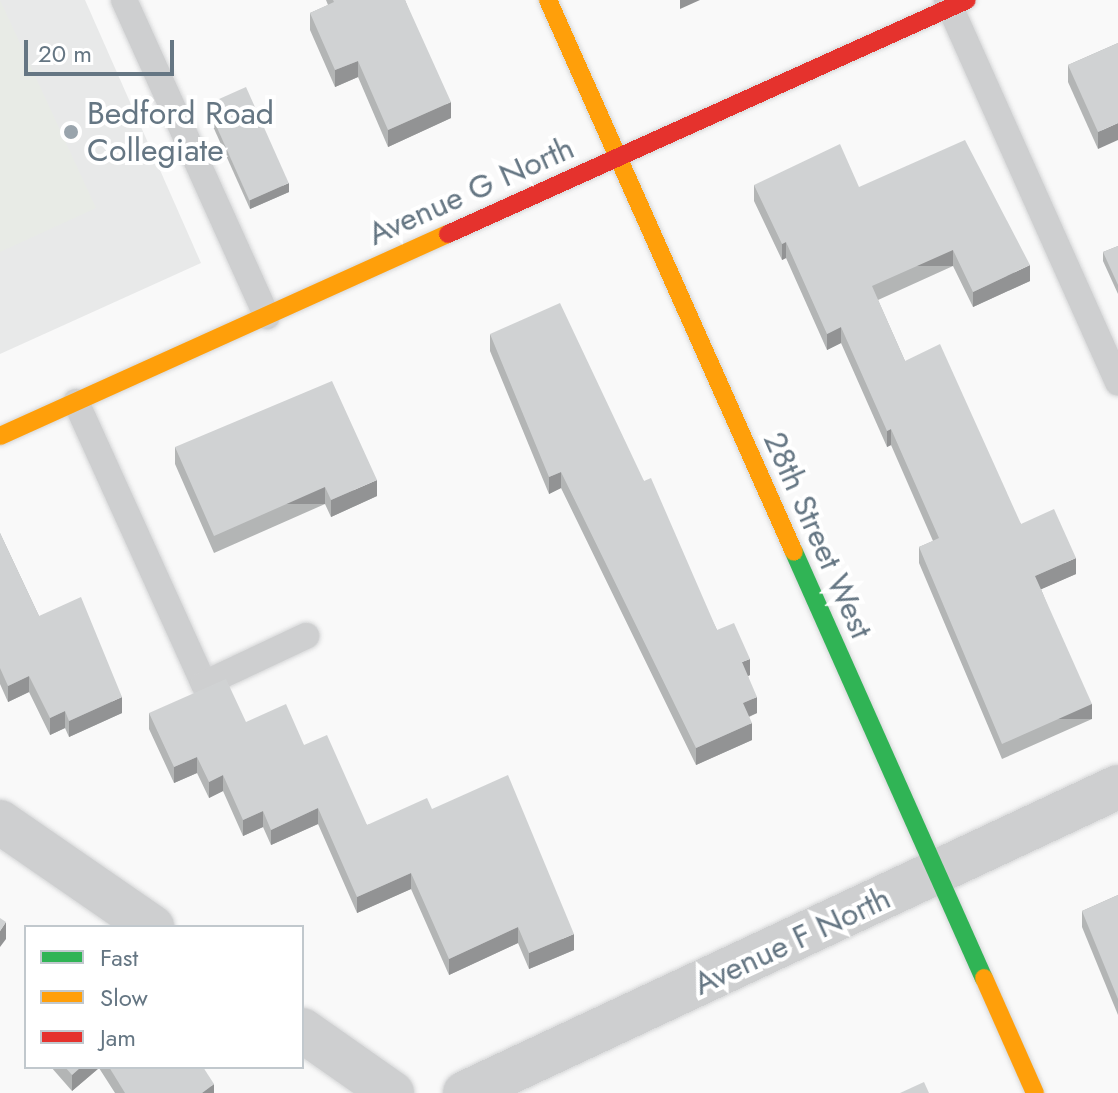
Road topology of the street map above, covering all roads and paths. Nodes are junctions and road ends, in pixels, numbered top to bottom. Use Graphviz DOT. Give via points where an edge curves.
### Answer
graph roads {
  1 [pos="124,0"];
  2 [pos="548,0"];
  3 [pos="955,2"];
  4 [pos="618,158"];
  5 [pos="267,316"];
  6 [pos="1118,383"];
  7 [pos="76,402"];
  8 [pos="0,436"];
  9 [pos="306,636"];
  10 [pos="1118,787"];
  11 [pos="0,822"];
  12 [pos="936,874"];
  13 [pos="149,925"];
  14 [pos="304,1031"];
  15 [pos="392,1093"];
  16 [pos="465,1093"];
  17 [pos="1035,1093"];
  1 -- 5 [label="lane"];
  2 -- 4 [label="street, 28th Street West"];
  3 -- 4 [label="street, Avenue G North"];
  3 -- 6 [label="lane"];
  4 -- 5 [label="street, Avenue G North"];
  4 -- 12 [label="street, 28th Street West"];
  5 -- 7 [label="street, Avenue G North"];
  7 -- 8 [label="street, Avenue G North"];
  7 -- 9 [label="lane" via="204,684"];
  10 -- 12 [label="street, Avenue F North"];
  11 -- 13 [label="street"];
  12 -- 16 [label="street, Avenue F North"];
  12 -- 17 [label="street, 28th Street West"];
  14 -- 15 [label="street"];
}
